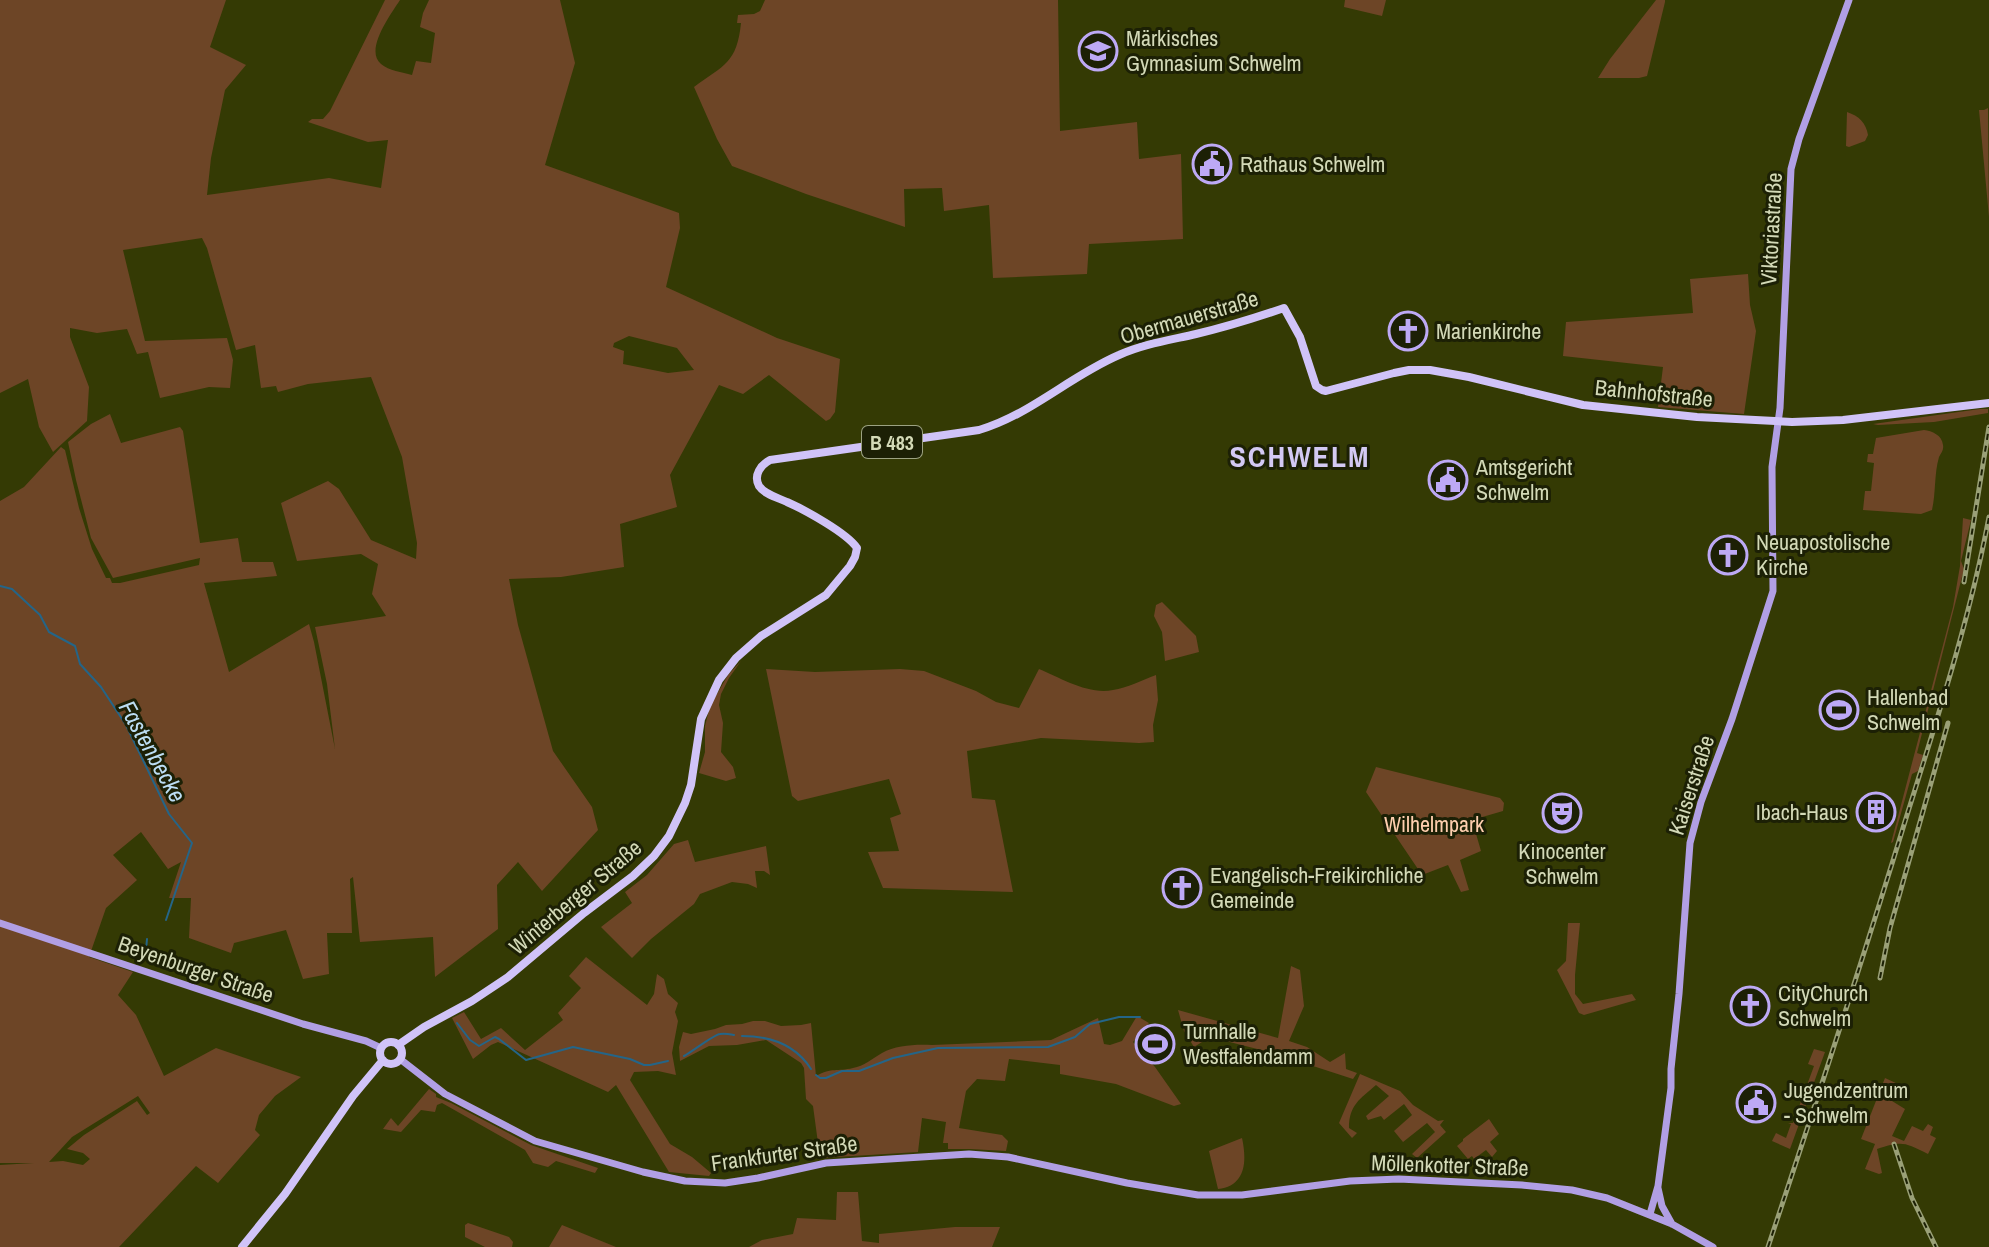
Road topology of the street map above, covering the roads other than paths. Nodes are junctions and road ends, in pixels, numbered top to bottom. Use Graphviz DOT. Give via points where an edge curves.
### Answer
graph roads {
  1 [pos="1849,0"];
  2 [pos="1284,308"];
  3 [pos="1989,403"];
  4 [pos="1779,421"];
  5 [pos="857,548"];
  6 [pos="0,923"];
  7 [pos="398,1045"];
  8 [pos="381,1048"];
  9 [pos="400,1059"];
  10 [pos="383,1060"];
  11 [pos="1658,1186"];
  12 [pos="1247,1194"];
  13 [pos="1650,1214"];
  14 [pos="1672,1224"];
  15 [pos="242,1247"];
  16 [pos="1713,1247"];
  1 -- 4 [label="main road, Viktoriastraße" via="1791,169"];
  2 -- 4 [label="main road, Bahnhofstraße / B 483" via="1322,390 1430,370 1592,406"];
  2 -- 5 [label="main road, Obermauerstraße / B 483" via="1120,354 1021,412 979,430 775,458 761,467 757,479 764,491 839,532"];
  3 -- 4 [label="main road, Bahnhofstraße / B 483" via="1851,420"];
  4 -- 11 [label="main road, Kaiserstraße" via="1772,467 1771,599 1690,843"];
  5 -- 7 [label="main road, Winterberger Straße / B 483" via="826,595 761,636 719,680 701,719 685,803 654,856 508,977"];
  6 -- 8 [label="main road, Beyenburger Straße"];
  7 -- 8 [label="main road, Winterberger Straße / B 483" via="390,1042"];
  7 -- 9 [label="main road"];
  8 -- 10 [label="main road"];
  9 -- 10 [label="main road" via="391,1064"];
  9 -- 12 [label="main road, Frankfurter Straße" via="445,1094 535,1141 697,1183 747,1180 826,1163 969,1154 1008,1157 1178,1192"];
  10 -- 15 [label="main road"];
  11 -- 13 [label="main road, Kaiserstraße"];
  11 -- 14 [label="main road"];
  12 -- 13 [label="main road, Möllenkotter Straße" via="1399,1179 1548,1187 1603,1197"];
  13 -- 14 [label="main road, Möllenkotter Straße"];
  14 -- 16 [label="main road, Möllenkotter Straße"];
}
